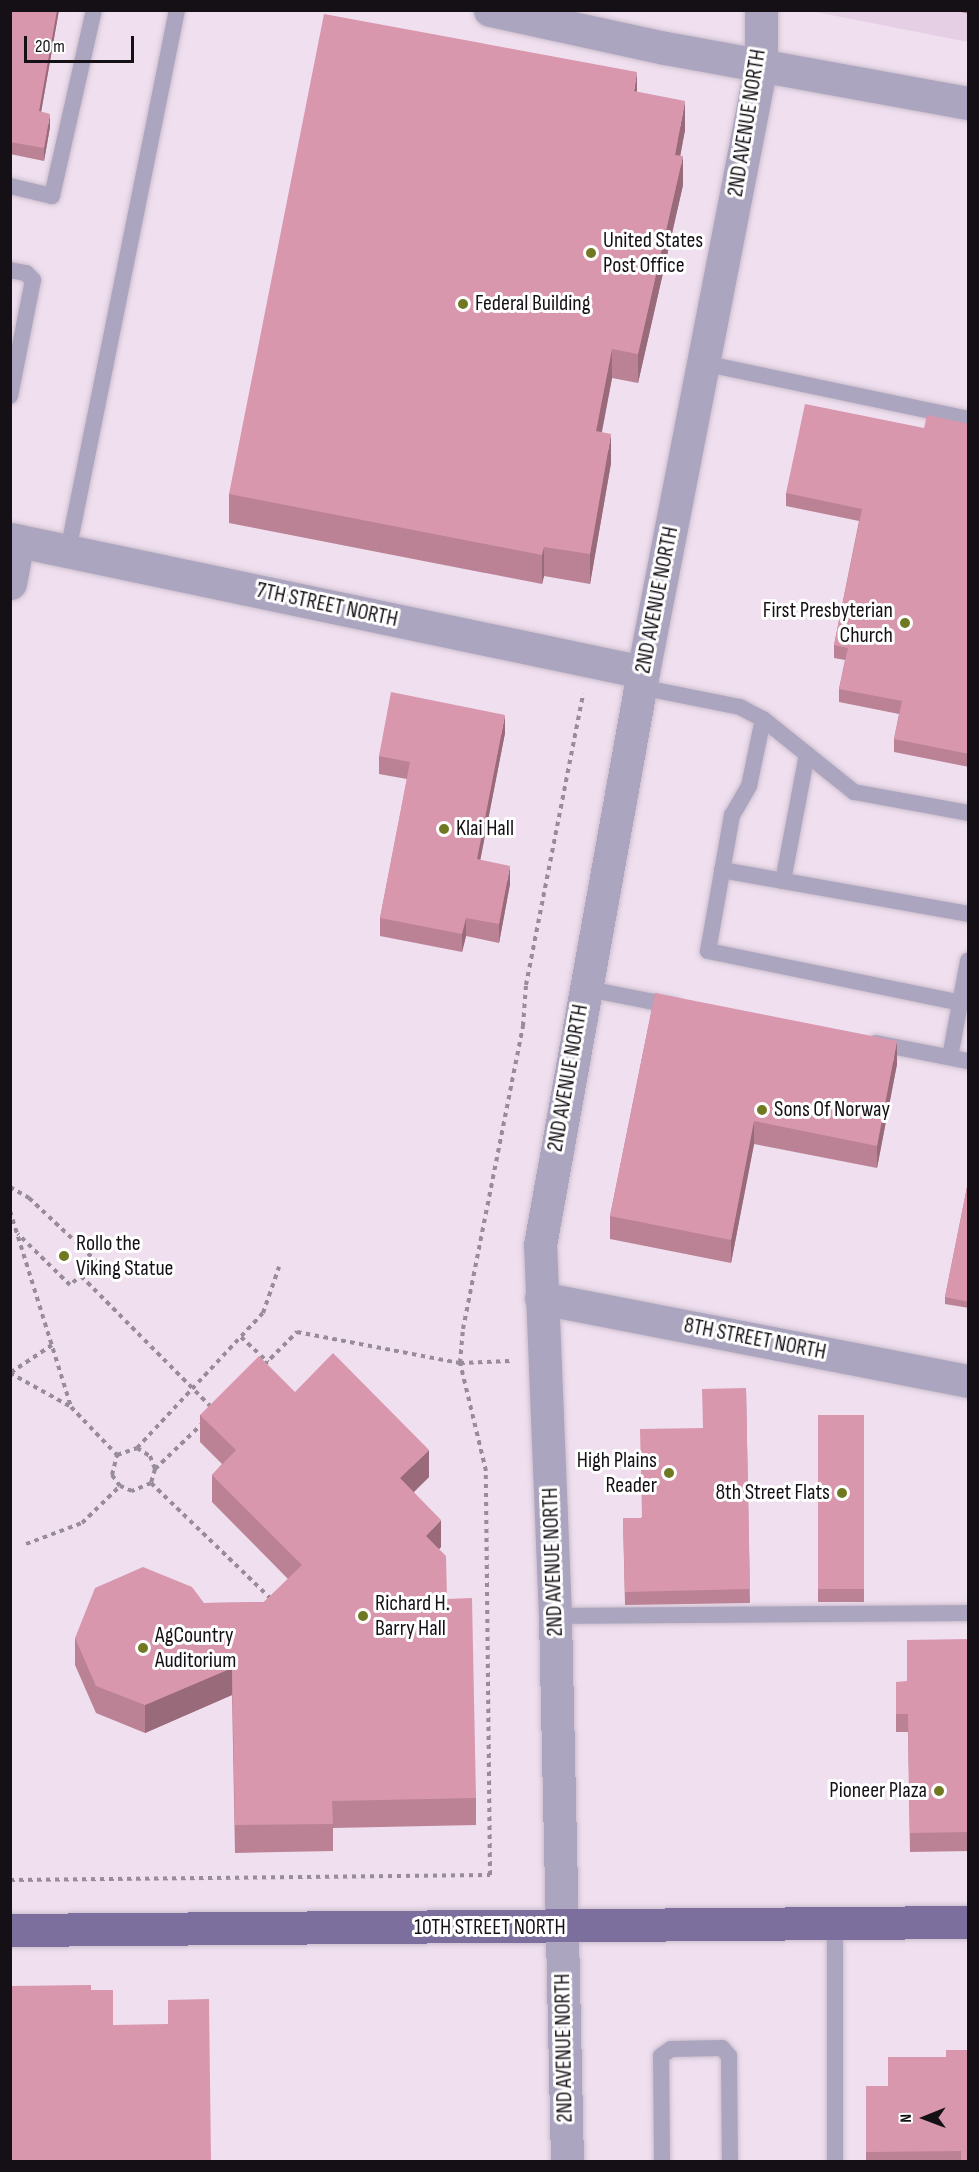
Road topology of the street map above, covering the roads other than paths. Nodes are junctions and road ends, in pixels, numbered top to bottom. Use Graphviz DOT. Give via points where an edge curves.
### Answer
graph roads {
  1 [pos="94,10"];
  2 [pos="177,10"];
  3 [pos="490,10"];
  4 [pos="761,10"];
  5 [pos="761,65"];
  6 [pos="969,103"];
  7 [pos="10,186"];
  8 [pos="10,270"];
  9 [pos="703,363"];
  10 [pos="10,396"];
  11 [pos="969,419"];
  12 [pos="14,540"];
  13 [pos="68,551"];
  14 [pos="10,583"];
  15 [pos="641,679"];
  16 [pos="763,719"];
  17 [pos="807,754"];
  18 [pos="969,813"];
  19 [pos="722,870"];
  20 [pos="783,881"];
  21 [pos="969,914"];
  22 [pos="969,961"];
  23 [pos="584,988"];
  24 [pos="961,1003"];
  25 [pos="693,1009"];
  26 [pos="857,1040"];
  27 [pos="950,1057"];
  28 [pos="969,1060"];
  29 [pos="541,1298"];
  30 [pos="969,1381"];
  31 [pos="969,1613"];
  32 [pos="555,1616"];
  33 [pos="969,1922"];
  34 [pos="835,1924"];
  35 [pos="561,1928"];
  36 [pos="10,1930"];
  37 [pos="567,2162"];
  38 [pos="662,2162"];
  39 [pos="730,2162"];
  40 [pos="835,2162"];
  1 -- 7 [label="lane" via="52,196"];
  2 -- 13 [label="lane"];
  3 -- 5 [label="street"];
  4 -- 5 [label="street, 2ND AVENUE NORTH"];
  5 -- 6 [label="street"];
  5 -- 9 [label="street, 2ND AVENUE NORTH"];
  8 -- 10 [label="lane" via="26,273 33,280"];
  9 -- 11 [label="lane"];
  9 -- 15 [label="street, 2ND AVENUE NORTH"];
  12 -- 13 [label="street, 7TH STREET NORTH"];
  12 -- 14 [label="street"];
  13 -- 15 [label="street, 7TH STREET NORTH"];
  15 -- 16 [label="lane" via="740,707"];
  15 -- 23 [label="street, 2ND AVENUE NORTH"];
  16 -- 17 [label="lane"];
  16 -- 19 [label="lane" via="749,786 732,815"];
  17 -- 18 [label="lane" via="854,792"];
  17 -- 20 [label="lane"];
  19 -- 20 [label="lane"];
  19 -- 24 [label="lane" via="707,946 713,954"];
  20 -- 21 [label="lane"];
  22 -- 24 [label="lane"];
  23 -- 25 [label="lane"];
  23 -- 29 [label="street, 2ND AVENUE NORTH" via="540,1245"];
  24 -- 27 [label="lane"];
  26 -- 27 [label="lane"];
  27 -- 28 [label="lane"];
  29 -- 30 [label="street, 8TH STREET NORTH"];
  29 -- 32 [label="street, 2ND AVENUE NORTH"];
  31 -- 32 [label="lane"];
  32 -- 35 [label="street, 2ND AVENUE NORTH"];
  33 -- 34 [label="main road, 10TH STREET NORTH"];
  34 -- 35 [label="main road, 10TH STREET NORTH"];
  34 -- 40 [label="lane"];
  35 -- 36 [label="main road, 10TH STREET NORTH"];
  35 -- 37 [label="street, 2ND AVENUE NORTH"];
  38 -- 39 [label="lane" via="661,2056 671,2049 722,2048 729,2056"];
}
